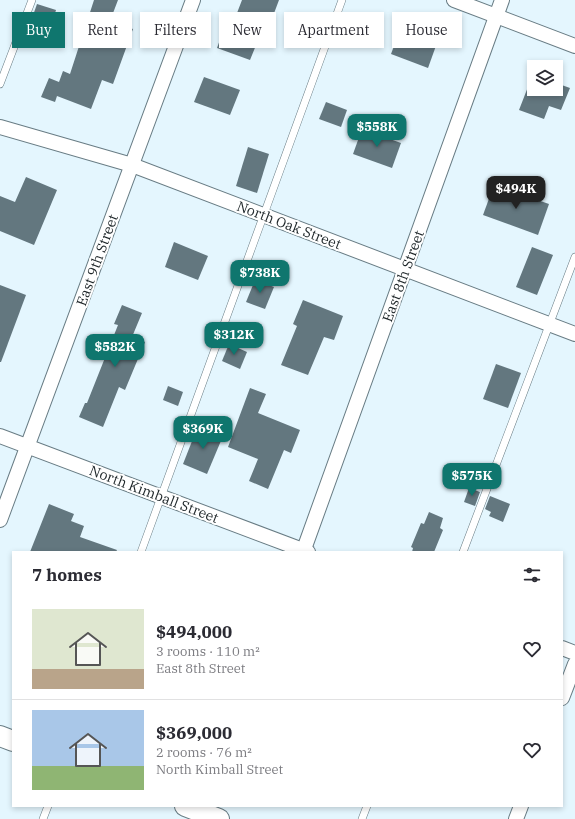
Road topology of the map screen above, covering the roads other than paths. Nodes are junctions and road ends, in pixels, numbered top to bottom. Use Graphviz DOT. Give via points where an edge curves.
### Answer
graph roads {
  1 [pos="32,0"];
  2 [pos="193,0"];
  3 [pos="342,0"];
  4 [pos="454,0"];
  5 [pos="502,0"];
  6 [pos="496,17"];
  7 [pos="575,46"];
  8 [pos="0,84"];
  9 [pos="0,127"];
  10 [pos="132,165"];
  11 [pos="264,215"];
  12 [pos="575,257"];
  13 [pos="405,269"];
  14 [pos="549,324"];
  15 [pos="575,334"];
  16 [pos="0,436"];
  17 [pos="27,447"];
  18 [pos="161,497"];
  19 [pos="0,520"];
  20 [pos="141,551"];
  21 [pos="305,551"];
  22 [pos="463,551"];
  23 [pos="563,648"];
  24 [pos="575,653"];
  25 [pos="575,664"];
  26 [pos="563,695"];
  27 [pos="0,736"];
  28 [pos="12,741"];
  29 [pos="48,807"];
  30 [pos="189,807"];
  31 [pos="367,807"];
  32 [pos="521,807"];
  33 [pos="210,814"];
  34 [pos="43,819"];
  35 [pos="362,819"];
  36 [pos="516,819"];
  1 -- 8 [label="lane"];
  2 -- 10 [label="street, East 9th Street"];
  3 -- 11 [label="lane"];
  4 -- 6 [label="street"];
  5 -- 6 [label="street, East 8th Street"];
  6 -- 7 [label="street"];
  6 -- 13 [label="street, East 8th Street"];
  9 -- 10 [label="street, North Oak Street"];
  10 -- 11 [label="street, North Oak Street"];
  10 -- 17 [label="street, East 9th Street"];
  11 -- 13 [label="street, North Oak Street"];
  11 -- 18 [label="lane"];
  12 -- 14 [label="lane"];
  13 -- 14 [label="street, North Oak Street"];
  13 -- 21 [label="street, East 8th Street"];
  14 -- 15 [label="street, North Oak Street"];
  14 -- 22 [label="lane"];
  16 -- 17 [label="street, North Kimball Street"];
  17 -- 18 [label="street, North Kimball Street"];
  17 -- 19 [label="street, East 9th Street"];
  18 -- 20 [label="lane"];
  18 -- 21 [label="street, North Kimball Street"];
  23 -- 24 [label="street"];
  25 -- 26 [label="street"];
  27 -- 28 [label="main road"];
  29 -- 34 [label="lane"];
  30 -- 33 [label="main road"];
  31 -- 35 [label="lane"];
  32 -- 36 [label="street"];
}
